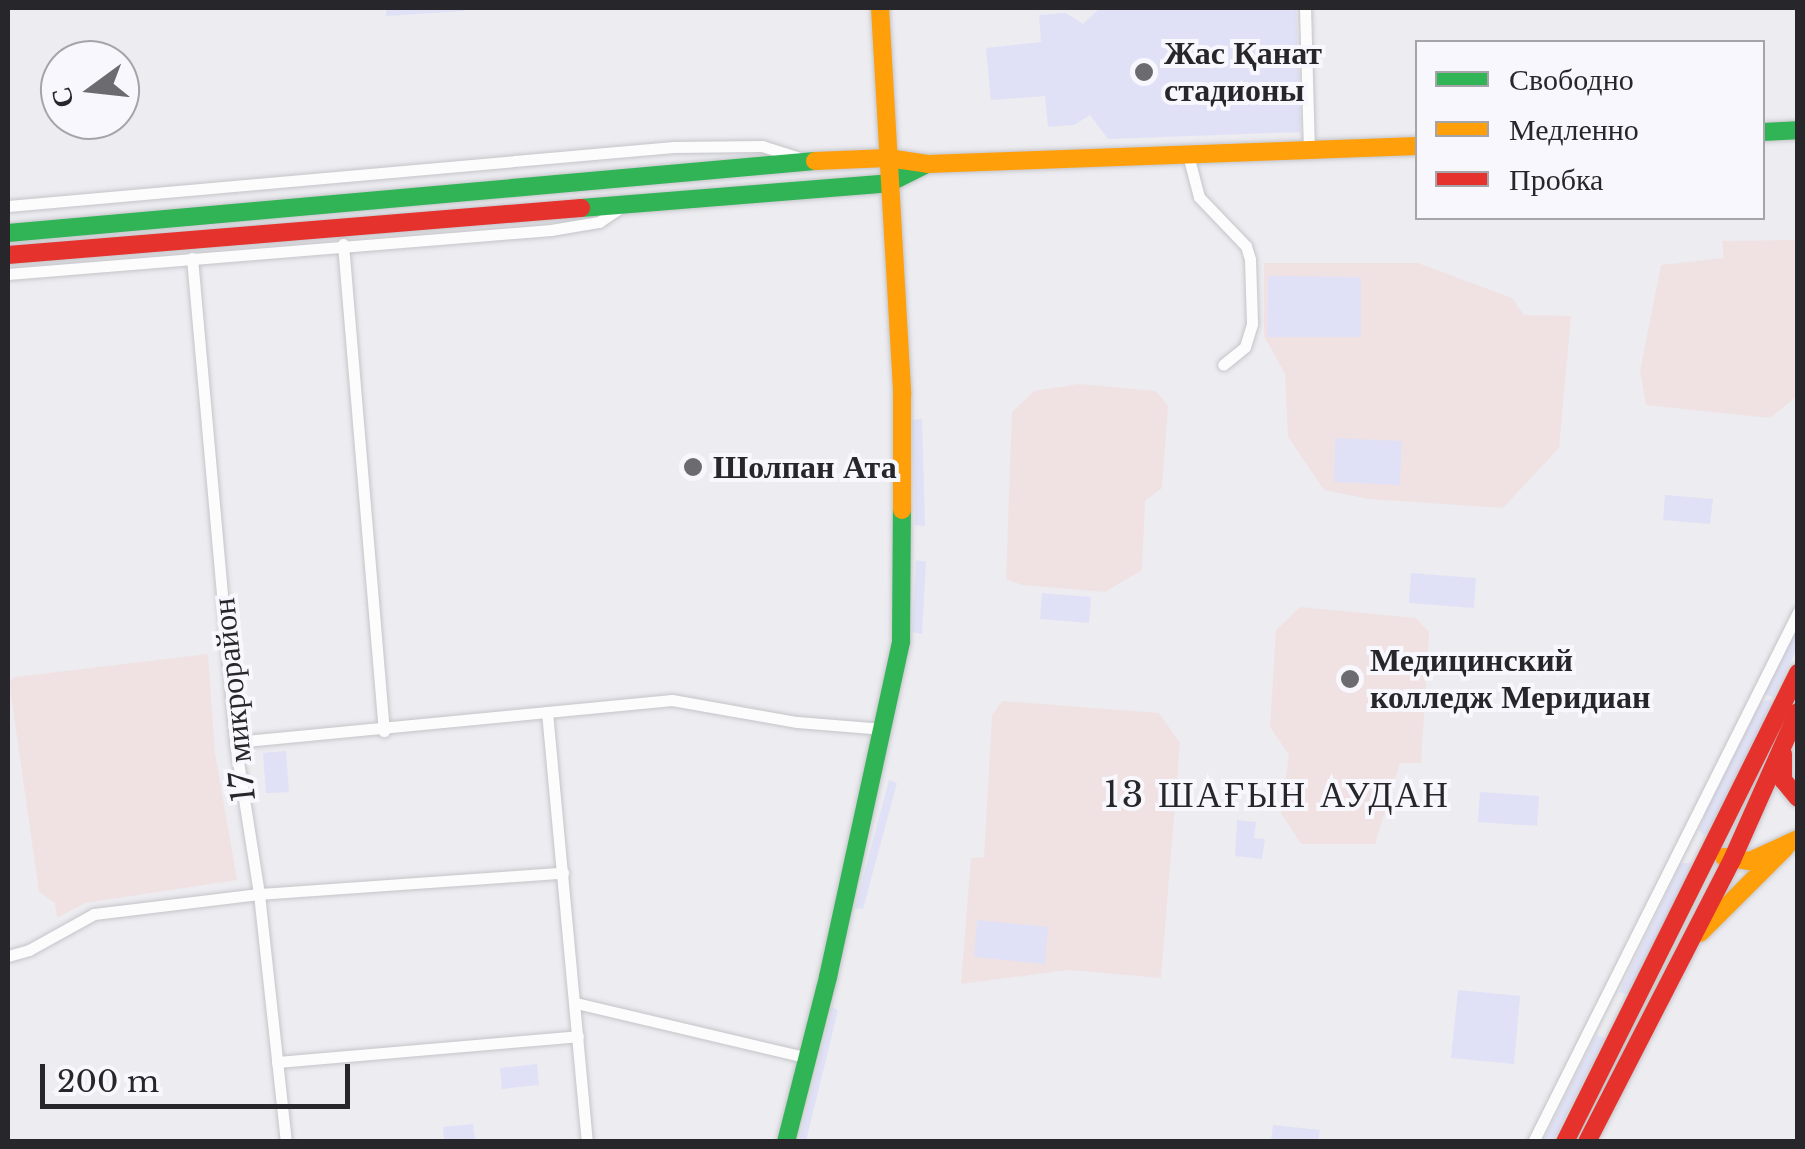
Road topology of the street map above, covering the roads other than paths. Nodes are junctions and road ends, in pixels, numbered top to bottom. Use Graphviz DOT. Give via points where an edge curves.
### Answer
graph roads {
  1 [pos="880,8"];
  2 [pos="1305,8"];
  3 [pos="1798,130"];
  4 [pos="1765,132"];
  5 [pos="1415,146"];
  6 [pos="1310,150"];
  7 [pos="1188,155"];
  8 [pos="888,158"];
  9 [pos="812,161"];
  10 [pos="928,164"];
  11 [pos="888,183"];
  12 [pos="627,203"];
  13 [pos="8,206"];
  14 [pos="115,224"];
  15 [pos="8,232"];
  16 [pos="343,244"];
  17 [pos="118,246"];
  18 [pos="8,255"];
  19 [pos="192,258"];
  20 [pos="8,274"];
  21 [pos="1223,365"];
  22 [pos="1798,612"];
  23 [pos="1798,673"];
  24 [pos="547,712"];
  25 [pos="1798,712"];
  26 [pos="884,729"];
  27 [pos="384,731"];
  28 [pos="1784,740"];
  29 [pos="235,742"];
  30 [pos="1798,798"];
  31 [pos="1791,843"];
  32 [pos="1709,851"];
  33 [pos="1732,860"];
  34 [pos="562,873"];
  35 [pos="259,894"];
  36 [pos="1680,955"];
  37 [pos="8,956"];
  38 [pos="576,1004"];
  39 [pos="578,1036"];
  40 [pos="808,1058"];
  41 [pos="277,1062"];
  42 [pos="286,1142"];
  43 [pos="587,1142"];
  44 [pos="786,1142"];
  45 [pos="1533,1142"];
  46 [pos="1566,1142"];
  47 [pos="1587,1142"];
  1 -- 8 [label="main road"];
  2 -- 6 [label="street"];
  3 -- 4 [label="main road"];
  5 -- 6 [label="main road"];
  6 -- 7 [label="main road"];
  7 -- 10 [label="main road"];
  7 -- 21 [label="street" via="1199,198 1246,246 1250,259 1252,324 1245,347"];
  8 -- 9 [label="main road"];
  8 -- 10 [label="main road"];
  8 -- 11 [label="main road"];
  9 -- 13 [label="street" via="762,146 674,147"];
  9 -- 14 [label="main road"];
  10 -- 11 [label="main road"];
  11 -- 12 [label="main road"];
  11 -- 26 [label="main road" via="904,514 900,641"];
  12 -- 16 [label="street" via="598,222 550,230"];
  12 -- 17 [label="main road"];
  14 -- 15 [label="main road"];
  14 -- 17 [label="main road"];
  16 -- 19 [label="street"];
  16 -- 27 [label="street"];
  17 -- 18 [label="main road"];
  19 -- 20 [label="street"];
  19 -- 29 [label="street, 17 микрорайон"];
  22 -- 45 [label="street"];
  23 -- 32 [label="main road"];
  24 -- 26 [label="street" via="672,700"];
  24 -- 27 [label="street"];
  24 -- 34 [label="street"];
  25 -- 28 [label="main road"];
  26 -- 40 [label="main road"];
  27 -- 29 [label="street"];
  28 -- 30 [label="main road" via="1783,780"];
  28 -- 33 [label="main road"];
  29 -- 35 [label="street, 17 микрорайон"];
  31 -- 33 [label="main road" via="1750,861"];
  31 -- 36 [label="main road"];
  32 -- 33 [label="main road"];
  32 -- 46 [label="main road"];
  33 -- 36 [label="main road"];
  34 -- 35 [label="street"];
  34 -- 38 [label="street"];
  35 -- 37 [label="street" via="94,914"];
  35 -- 41 [label="street, 17 микрорайон"];
  36 -- 47 [label="main road"];
  38 -- 39 [label="street"];
  38 -- 40 [label="street"];
  39 -- 41 [label="street"];
  39 -- 43 [label="street"];
  40 -- 44 [label="main road"];
  41 -- 42 [label="street, 17 микрорайон"];
}
